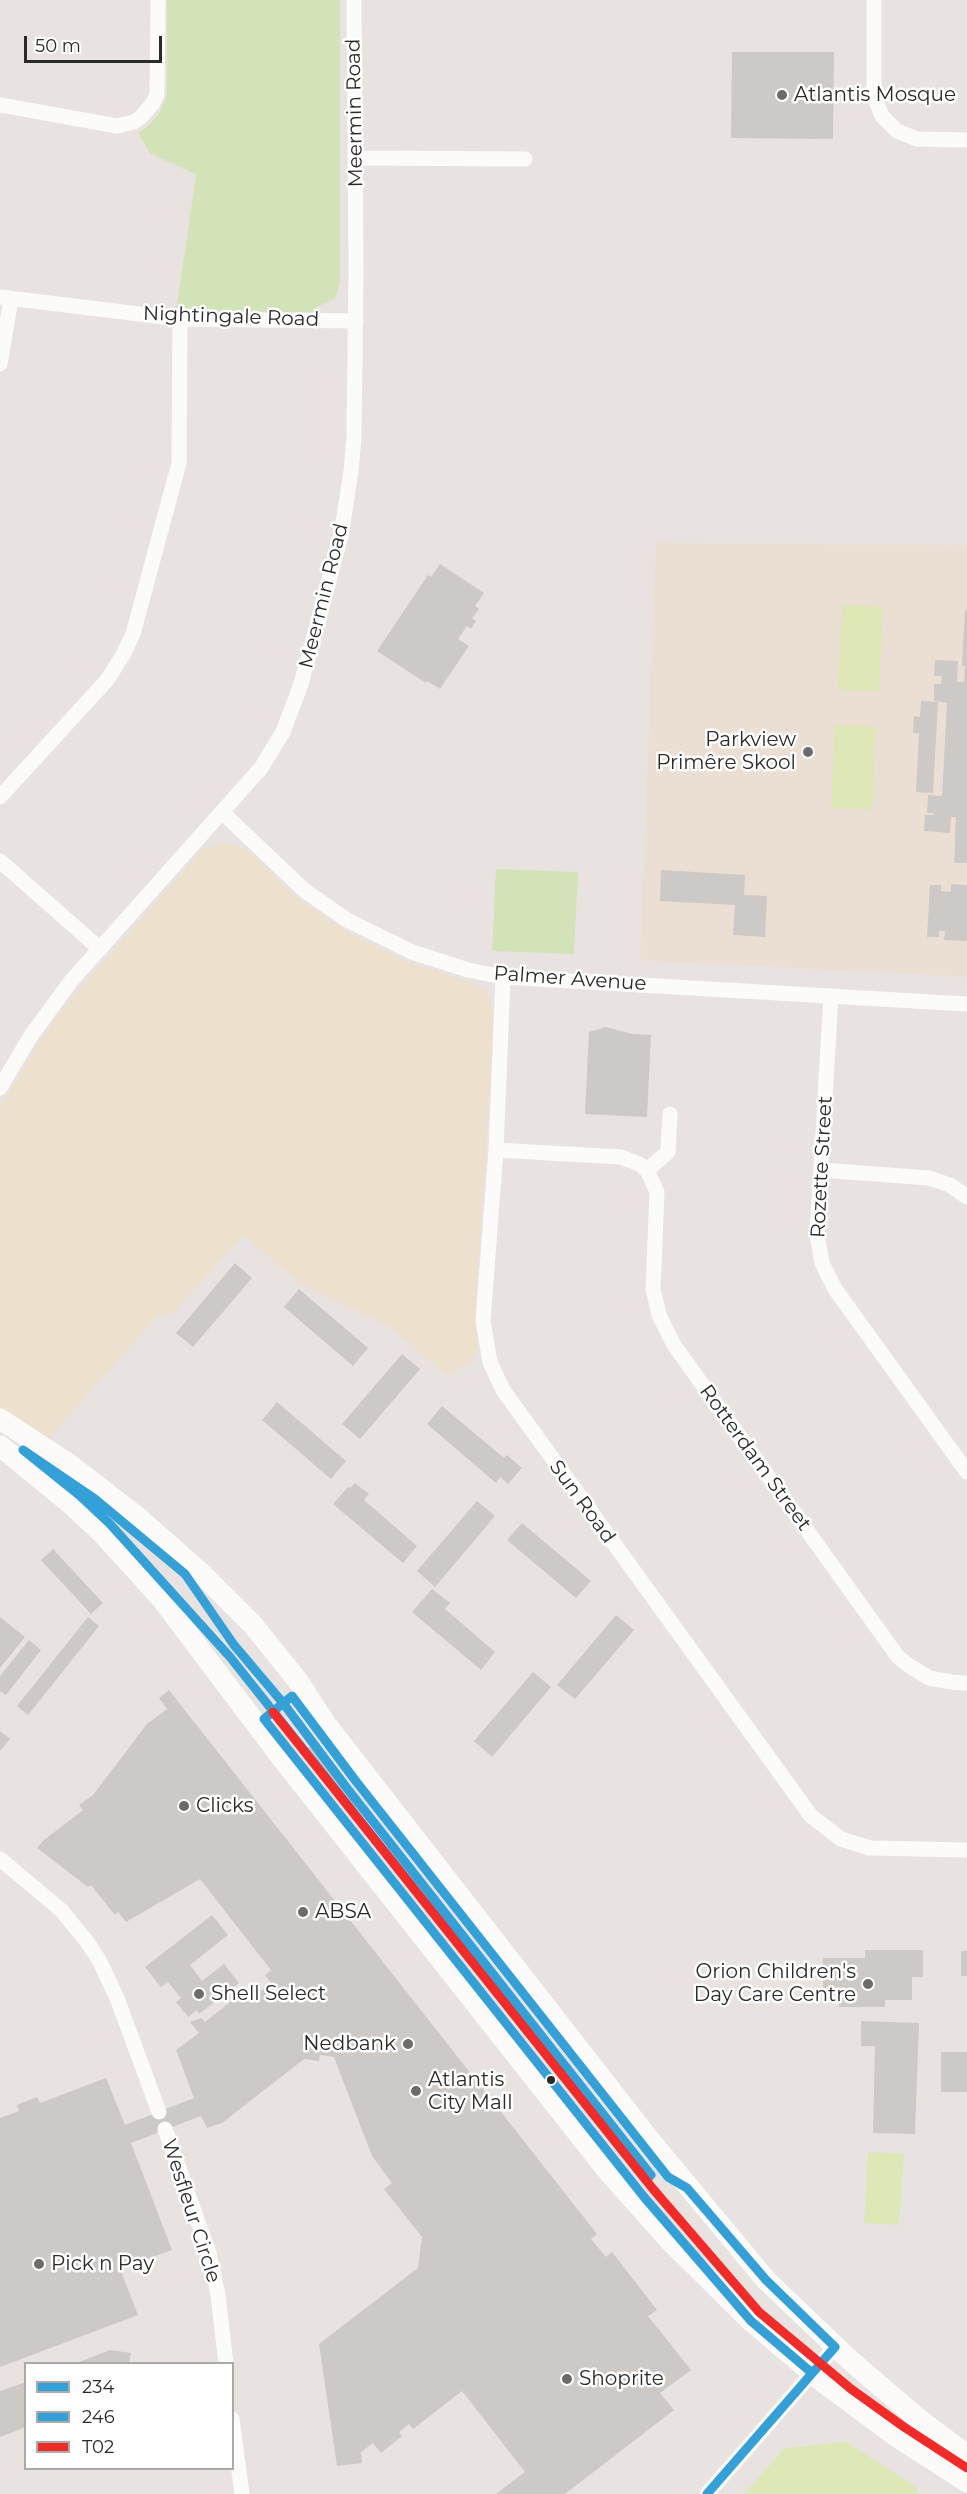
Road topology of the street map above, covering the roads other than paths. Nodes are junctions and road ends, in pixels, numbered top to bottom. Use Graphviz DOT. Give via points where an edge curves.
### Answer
graph roads {
  1 [pos="158,0"];
  2 [pos="354,0"];
  3 [pos="874,0"];
  4 [pos="0,105"];
  5 [pos="967,140"];
  6 [pos="355,158"];
  7 [pos="525,159"];
  8 [pos="6,298"];
  9 [pos="180,319"];
  10 [pos="356,321"];
  11 [pos="0,364"];
  12 [pos="0,797"];
  13 [pos="223,813"];
  14 [pos="0,861"];
  15 [pos="100,949"];
  16 [pos="503,977"];
  17 [pos="831,996"];
  18 [pos="967,1004"];
  19 [pos="0,1088"];
  20 [pos="670,1114"];
  21 [pos="496,1150"];
  22 [pos="647,1170"];
  23 [pos="821,1170"];
  24 [pos="967,1197"];
  25 [pos="0,1419"];
  26 [pos="0,1446"];
  27 [pos="967,1472"];
  28 [pos="967,1683"];
  29 [pos="967,1850"];
  30 [pos="0,1859"];
  31 [pos="159,2112"];
  32 [pos="165,2130"];
  33 [pos="835,2347"];
  34 [pos="226,2362"];
  35 [pos="812,2373"];
  36 [pos="234,2434"];
  37 [pos="967,2455"];
  38 [pos="967,2482"];
  39 [pos="242,2494"];
  40 [pos="707,2494"];
  1 -- 4 [label="street" via="157,94 134,122 117,126"];
  2 -- 6 [label="street, Meermin Road"];
  3 -- 5 [label="street" via="874,96 882,116 897,131 917,139"];
  6 -- 7 [label="street"];
  6 -- 10 [label="street, Meermin Road"];
  8 -- 9 [label="street, Nightingale Road"];
  8 -- 11 [label="street"];
  9 -- 10 [label="street, Nightingale Road"];
  9 -- 12 [label="street" via="179,463 133,634 107,680"];
  10 -- 13 [label="street, Meermin Road" via="354,437 336,557 283,732 261,768"];
  13 -- 15 [label="street, Meermin Road"];
  13 -- 16 [label="street, Palmer Avenue" via="304,890 347,920 421,956"];
  14 -- 15 [label="street"];
  15 -- 19 [label="street, Meermin Road" via="49,1008"];
  16 -- 17 [label="street, Palmer Avenue"];
  16 -- 21 [label="street, Sun Road"];
  17 -- 18 [label="street, Palmer Avenue"];
  17 -- 23 [label="street, Rozette Street"];
  20 -- 22 [label="street" via="668,1152"];
  21 -- 22 [label="street" via="621,1157"];
  21 -- 29 [label="street, Sun Road" via="483,1321 490,1362 510,1403 811,1816 842,1839 870,1848"];
  22 -- 28 [label="street, Rotterdam Street" via="657,1192 653,1289 659,1315 674,1345 898,1657 929,1677"];
  23 -- 24 [label="street" via="929,1178 950,1185"];
  23 -- 27 [label="street, Rozette Street" via="817,1234 827,1276"];
  25 -- 33 [label="main road" via="69,1464 135,1515 253,1625 687,2188 766,2280"];
  26 -- 35 [label="main road" via="71,1504 154,1590 280,1757 607,2170 714,2286"];
  30 -- 31 [label="street, Wesfleur Circle" via="61,1910 94,1952 117,1998"];
  32 -- 34 [label="street, Wesfleur Circle" via="209,2253"];
  33 -- 35 [label="street"];
  33 -- 37 [label="main road"];
  35 -- 38 [label="main road" via="886,2429"];
  35 -- 40 [label="street"];
  36 -- 39 [label="street"];
}
